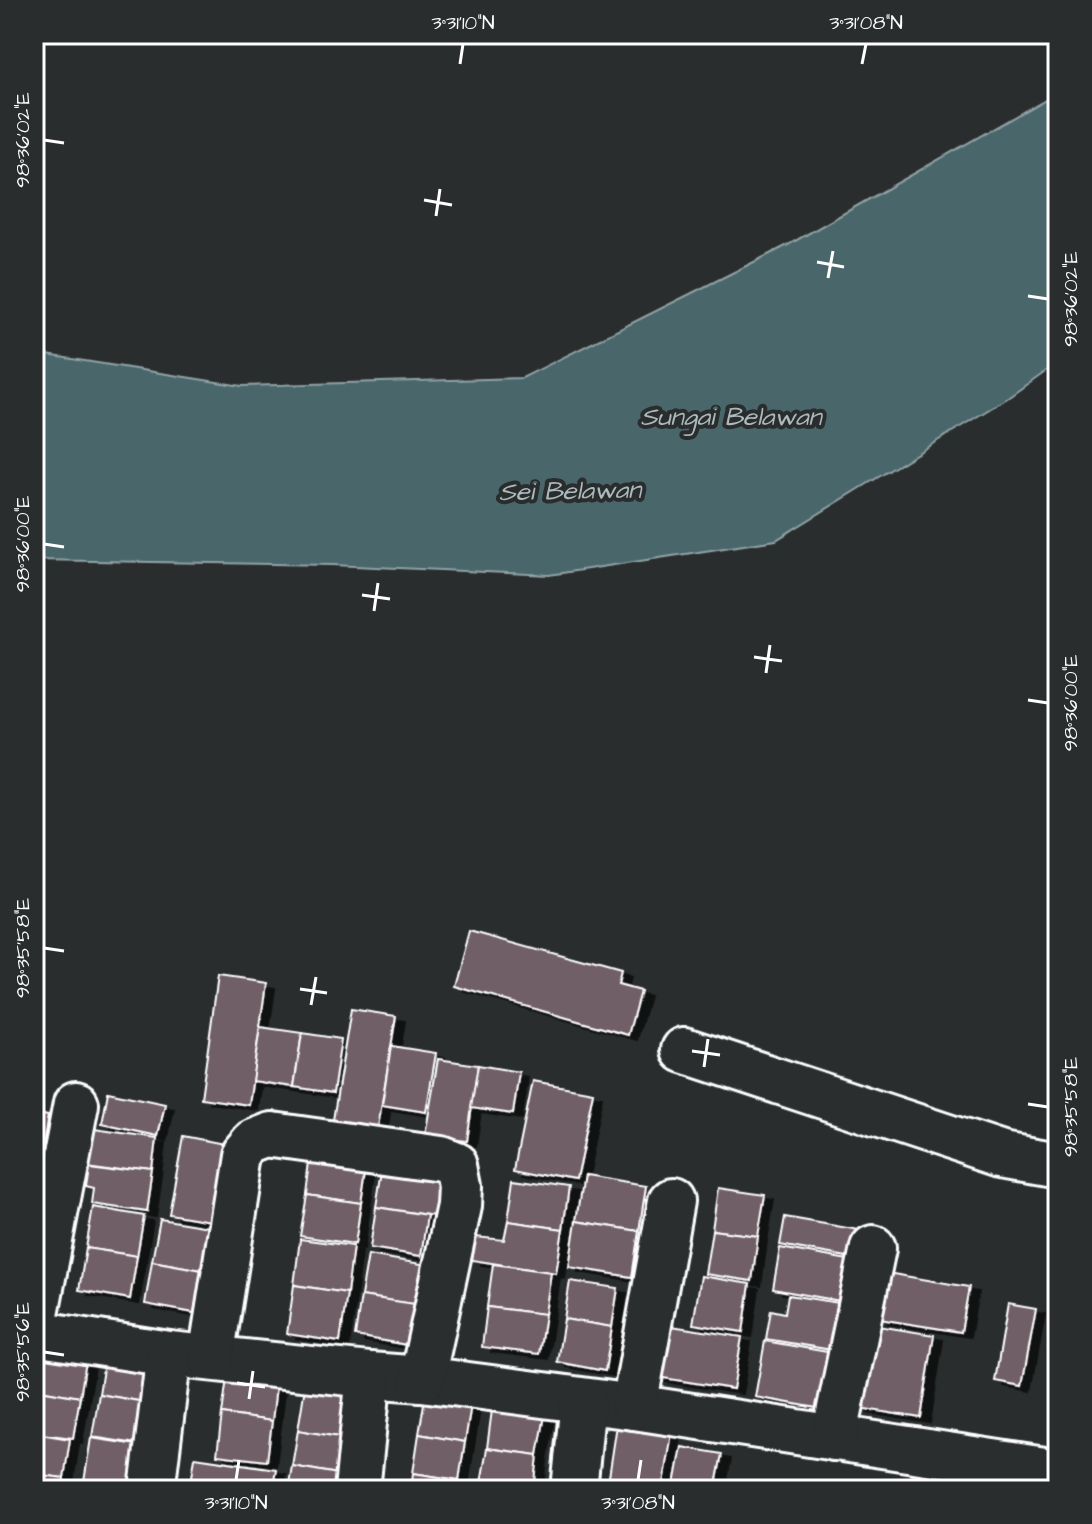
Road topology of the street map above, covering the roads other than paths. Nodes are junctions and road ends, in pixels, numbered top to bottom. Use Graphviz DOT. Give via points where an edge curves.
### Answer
graph roads {
  1 [pos="684,1050"];
  2 [pos="76,1104"];
  3 [pos="1058,1165"];
  4 [pos="671,1201"];
  5 [pos="873,1248"];
  6 [pos="34,1324"];
  7 [pos="34,1333"];
  8 [pos="190,1356"];
  9 [pos="369,1375"];
  10 [pos="422,1379"];
  11 [pos="583,1401"];
  12 [pos="634,1407"];
  13 [pos="834,1438"];
  14 [pos="1058,1472"];
  15 [pos="152,1490"];
  16 [pos="357,1490"];
  17 [pos="574,1490"];
  1 -- 3 [label="street" via="1002,1155"];
  2 -- 6 [label="street"];
  4 -- 12 [label="street"];
  5 -- 13 [label="street"];
  7 -- 8 [label="street"];
  8 -- 9 [label="street"];
  8 -- 10 [label="street" via="243,1155 254,1142 272,1135 456,1165 459,1206"];
  8 -- 15 [label="street"];
  9 -- 10 [label="street"];
  9 -- 16 [label="street"];
  10 -- 11 [label="street"];
  11 -- 12 [label="street"];
  11 -- 17 [label="street"];
  12 -- 13 [label="street"];
  13 -- 14 [label="street"];
}
